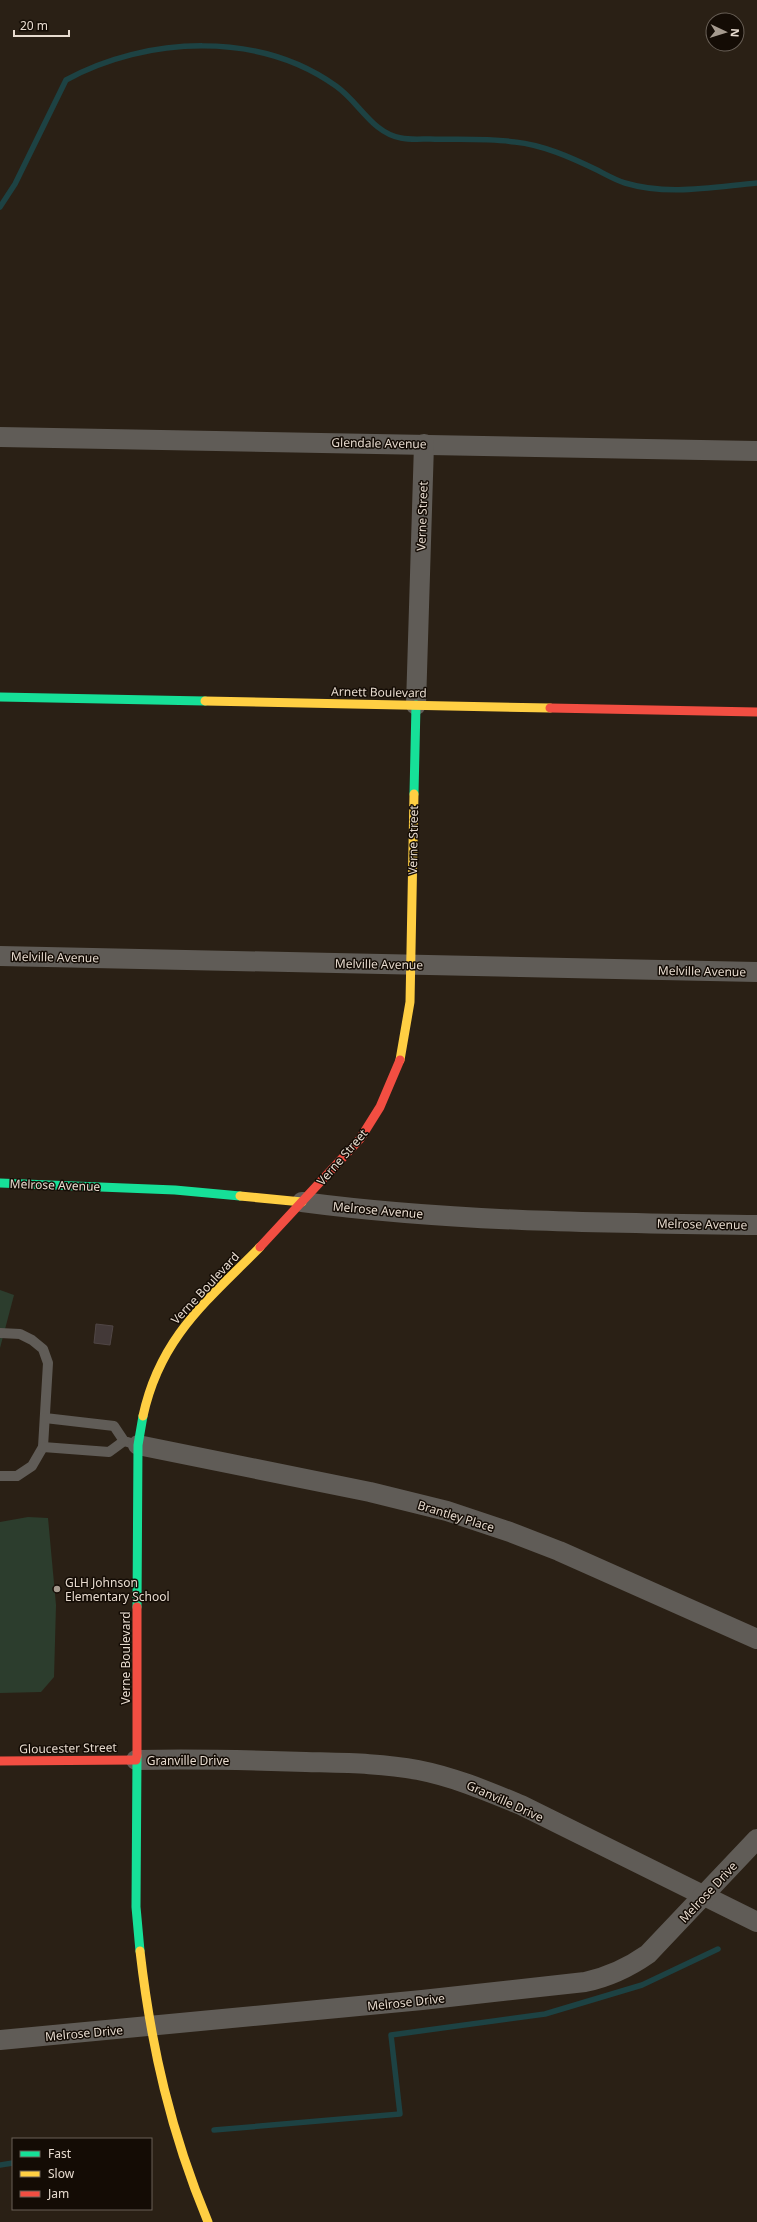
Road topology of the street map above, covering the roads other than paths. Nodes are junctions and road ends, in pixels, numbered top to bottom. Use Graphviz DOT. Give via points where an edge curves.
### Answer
graph roads {
  1 [pos="0,437"];
  2 [pos="424,444"];
  3 [pos="757,451"];
  4 [pos="0,697"];
  5 [pos="416,705"];
  6 [pos="757,712"];
  7 [pos="0,956"];
  8 [pos="410,964"];
  9 [pos="757,972"];
  10 [pos="0,1183"];
  11 [pos="302,1202"];
  12 [pos="757,1225"];
  13 [pos="0,1333"];
  14 [pos="45,1418"];
  15 [pos="131,1443"];
  16 [pos="43,1447"];
  17 [pos="0,1476"];
  18 [pos="757,1639"];
  19 [pos="136,1760"];
  20 [pos="0,1761"];
  21 [pos="757,1839"];
  22 [pos="704,1896"];
  23 [pos="757,1922"];
  24 [pos="148,2027"];
  25 [pos="0,2040"];
  26 [pos="208,2222"];
  1 -- 2 [label="street, Glendale Avenue"];
  2 -- 3 [label="street, Glendale Avenue"];
  2 -- 5 [label="street, Verne Street"];
  4 -- 5 [label="street, Arnett Boulevard"];
  5 -- 6 [label="street, Arnett Boulevard"];
  5 -- 8 [label="street, Verne Street"];
  7 -- 8 [label="street, Melville Avenue"];
  8 -- 9 [label="street, Melville Avenue"];
  8 -- 11 [label="street, Verne Street" via="408,1028 401,1060 392,1084 378,1113 360,1140"];
  10 -- 11 [label="street, Melrose Avenue" via="175,1190"];
  11 -- 12 [label="street, Melrose Avenue" via="374,1212 493,1219"];
  11 -- 15 [label="street, Verne Boulevard" via="185,1324 164,1358 150,1388 142,1420"];
  13 -- 14 [label="lane" via="20,1334 43,1349 48,1363"];
  14 -- 15 [label="lane" via="114,1426"];
  14 -- 16 [label="lane"];
  15 -- 16 [label="lane" via="110,1452"];
  15 -- 18 [label="street, Brantley Place" via="370,1492 447,1511 559,1552"];
  15 -- 19 [label="street, Verne Boulevard"];
  16 -- 17 [label="lane" via="32,1466 17,1476"];
  19 -- 20 [label="street, Gloucester Street"];
  19 -- 22 [label="street, Granville Drive" via="211,1759 376,1764 418,1770 482,1789 521,1805"];
  19 -- 24 [label="street, Verne Boulevard" via="136,1907 140,1970"];
  21 -- 22 [label="street, Melrose Drive"];
  22 -- 23 [label="street, Granville Drive"];
  22 -- 24 [label="street, Melrose Drive" via="648,1954 608,1977 585,1982 430,2000"];
  24 -- 25 [label="street, Melrose Drive"];
  24 -- 26 [label="street, Verne Boulevard" via="173,2130"];
}
